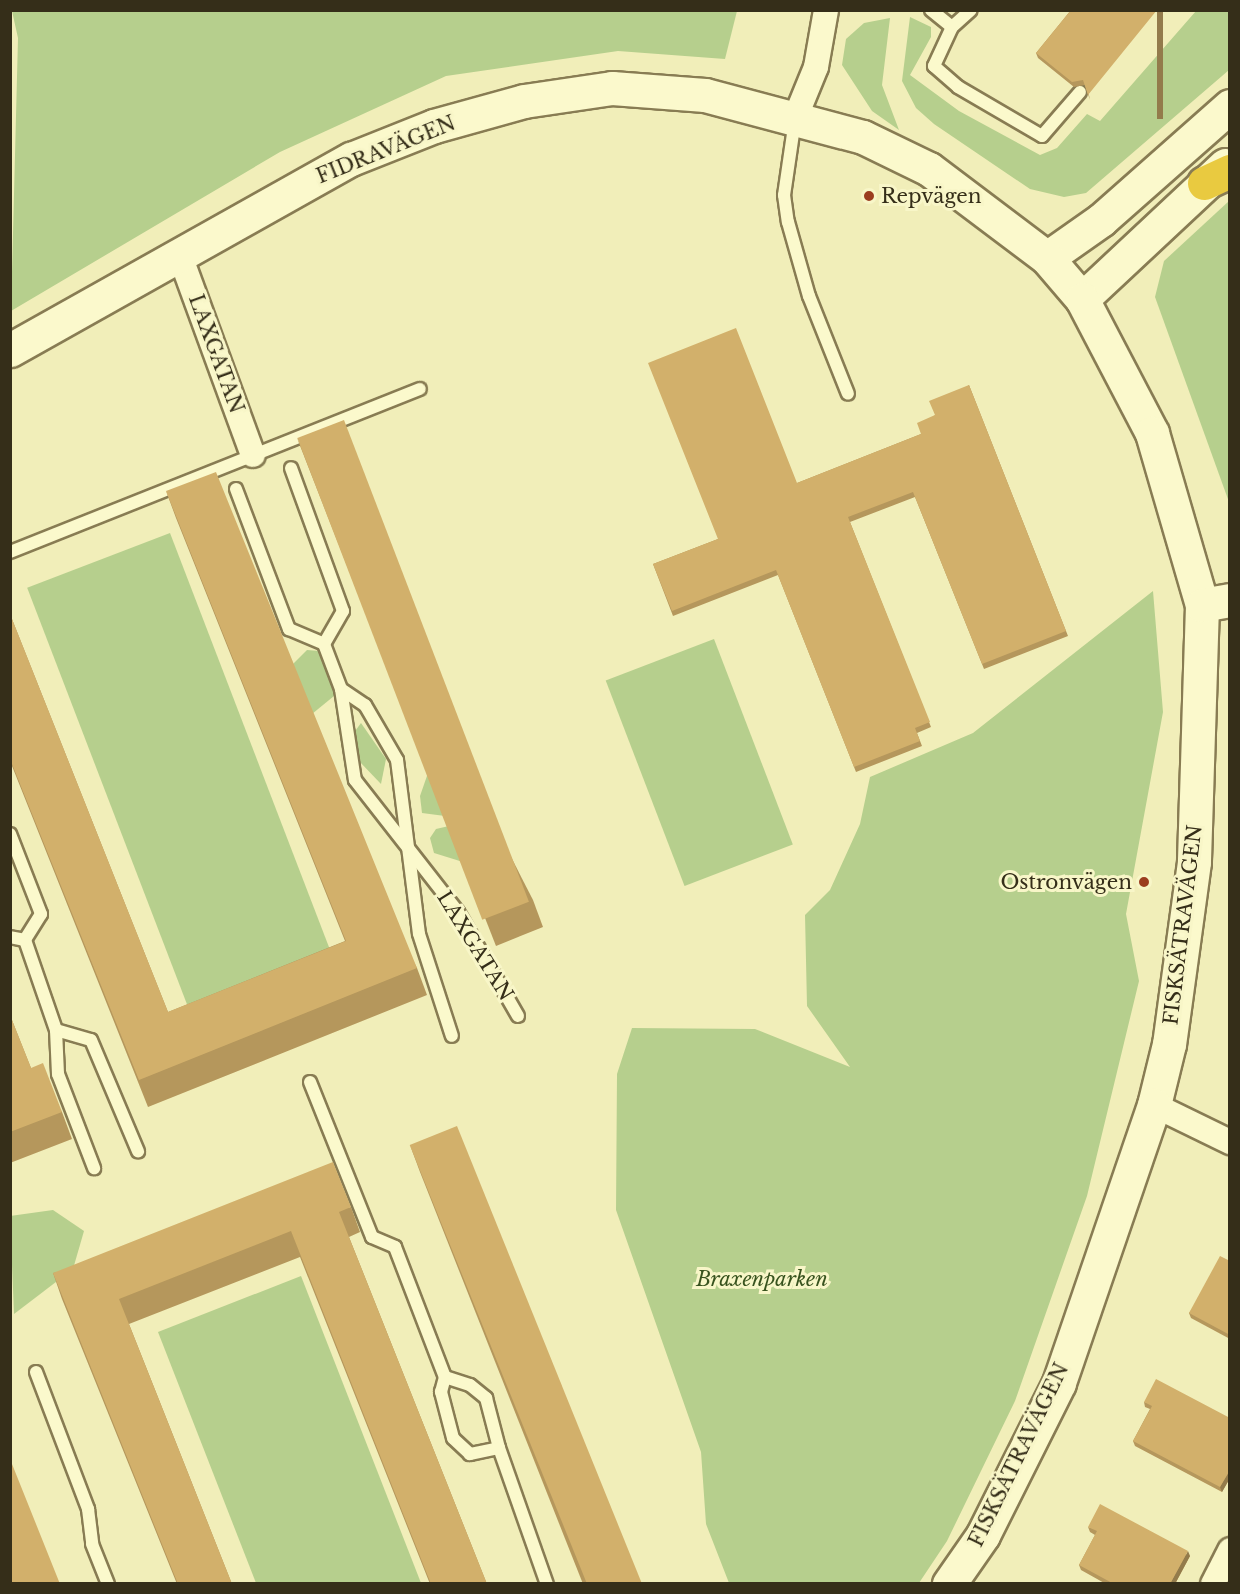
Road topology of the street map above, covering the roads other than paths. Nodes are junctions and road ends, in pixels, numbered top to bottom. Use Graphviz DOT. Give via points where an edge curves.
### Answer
graph roads {
  1 [pos="826,10"];
  2 [pos="931,10"];
  3 [pos="971,10"];
  4 [pos="952,27"];
  5 [pos="1080,92"];
  6 [pos="1230,106"];
  7 [pos="796,116"];
  8 [pos="1230,162"];
  9 [pos="1217,177"];
  10 [pos="179,253"];
  11 [pos="1047,258"];
  12 [pos="1082,299"];
  13 [pos="10,350"];
  14 [pos="420,389"];
  15 [pos="848,394"];
  16 [pos="253,454"];
  17 [pos="291,468"];
  18 [pos="236,489"];
  19 [pos="10,552"];
  20 [pos="1216,603"];
  21 [pos="324,644"];
  22 [pos="340,689"];
  23 [pos="10,834"];
  24 [pos="408,849"];
  25 [pos="10,937"];
  26 [pos="25,940"];
  27 [pos="518,1016"];
  28 [pos="56,1030"];
  29 [pos="452,1036"];
  30 [pos="310,1082"];
  31 [pos="1154,1105"];
  32 [pos="1230,1142"];
  33 [pos="138,1151"];
  34 [pos="94,1168"];
  35 [pos="36,1372"];
  36 [pos="445,1377"];
  37 [pos="499,1449"];
  38 [pos="1230,1550"];
  39 [pos="108,1584"];
  40 [pos="547,1584"];
  41 [pos="949,1584"];
  42 [pos="1213,1584"];
  1 -- 7 [label="street" via="816,67"];
  2 -- 4 [label="lane"];
  3 -- 4 [label="lane"];
  4 -- 5 [label="lane" via="934,66 958,87 1042,136"];
  6 -- 11 [label="street" via="1101,220"];
  7 -- 10 [label="street, FIDRAVÄGEN" via="705,95 612,88 524,101 434,126 351,159"];
  7 -- 11 [label="street, FIDRAVÄGEN" via="863,136 929,169"];
  7 -- 15 [label="lane" via="784,195 788,222 808,296"];
  8 -- 9 [label="street"];
  9 -- 12 [label="street"];
  10 -- 13 [label="street, FIDRAVÄGEN"];
  10 -- 16 [label="street, LAXGATAN"];
  11 -- 12 [label="street, FISKSÄTRAVÄGEN"];
  12 -- 20 [label="street, FISKSÄTRAVÄGEN" via="1152,433"];
  14 -- 16 [label="lane"];
  16 -- 19 [label="lane"];
  17 -- 21 [label="lane" via="343,611"];
  18 -- 21 [label="lane" via="289,629"];
  20 -- 31 [label="street, FISKSÄTRAVÄGEN" via="1194,862 1169,1044"];
  21 -- 22 [label="lane, LAXGATAN"];
  22 -- 24 [label="lane, LAXGATAN" via="354,780"];
  22 -- 24 [label="lane, LAXGATAN" via="365,705 398,760"];
  23 -- 26 [label="lane" via="41,914"];
  24 -- 27 [label="lane, LAXGATAN" via="458,912"];
  24 -- 29 [label="lane, LAXGATAN" via="418,934"];
  25 -- 26 [label="lane"];
  26 -- 28 [label="lane"];
  28 -- 33 [label="lane" via="91,1040"];
  28 -- 34 [label="lane" via="58,1074"];
  30 -- 36 [label="lane" via="372,1238 395,1247"];
  31 -- 32 [label="street"];
  31 -- 41 [label="street, FISKSÄTRAVÄGEN" via="1059,1383 983,1535"];
  35 -- 39 [label="lane" via="88,1509 92,1544"];
  36 -- 37 [label="lane" via="470,1385 486,1398"];
  36 -- 37 [label="lane" via="441,1392 453,1438 470,1454"];
  37 -- 40 [label="lane"];
  38 -- 42 [label="street"];
}
